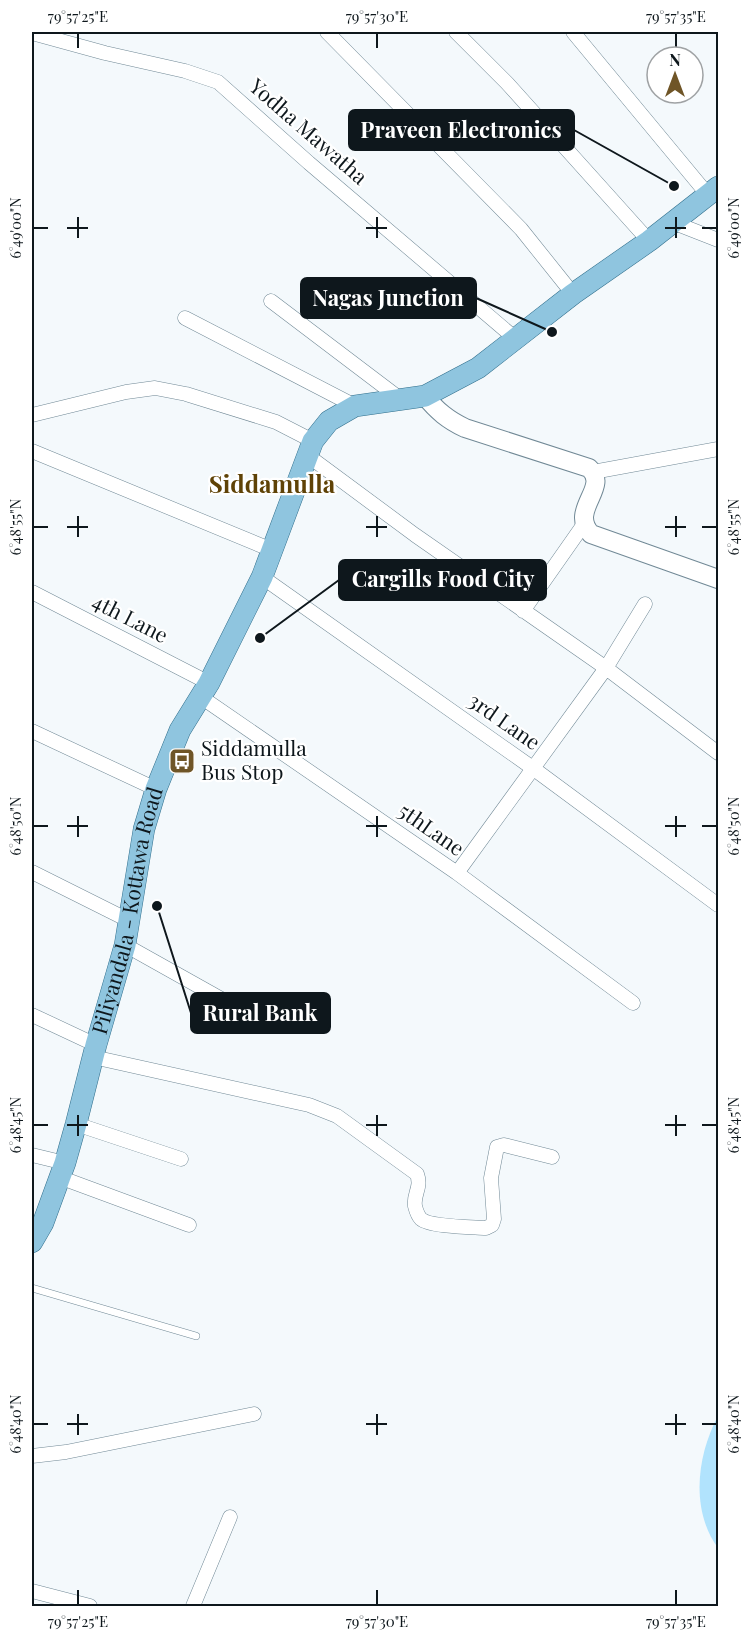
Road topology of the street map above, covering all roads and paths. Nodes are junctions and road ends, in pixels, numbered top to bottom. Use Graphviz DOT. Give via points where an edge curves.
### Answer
graph roads {
  1 [pos="327,32"];
  2 [pos="456,32"];
  3 [pos="573,32"];
  4 [pos="32,33"];
  5 [pos="83,38"];
  6 [pos="713,191"];
  7 [pos="672,222"];
  8 [pos="718,240"];
  9 [pos="649,241"];
  10 [pos="573,294"];
  11 [pos="271,301"];
  12 [pos="185,318"];
  13 [pos="517,340"];
  14 [pos="425,396"];
  15 [pos="403,400"];
  16 [pos="355,406"];
  17 [pos="32,415"];
  18 [pos="310,448"];
  19 [pos="718,449"];
  20 [pos="32,451"];
  21 [pos="593,472"];
  22 [pos="584,524"];
  23 [pos="272,550"];
  24 [pos="262,577"];
  25 [pos="718,579"];
  26 [pos="32,592"];
  27 [pos="645,604"];
  28 [pos="523,611"];
  29 [pos="606,668"];
  30 [pos="205,690"];
  31 [pos="32,731"];
  32 [pos="718,734"];
  33 [pos="714,750"];
  34 [pos="534,769"];
  35 [pos="156,789"];
  36 [pos="32,872"];
  37 [pos="457,873"];
  38 [pos="718,905"];
  39 [pos="130,921"];
  40 [pos="125,945"];
  41 [pos="633,1003"];
  42 [pos="250,1015"];
  43 [pos="32,1016"];
  44 [pos="94,1051"];
  45 [pos="76,1124"];
  46 [pos="32,1155"];
  47 [pos="552,1157"];
  48 [pos="181,1160"];
  49 [pos="62,1170"];
  50 [pos="189,1225"];
  51 [pos="32,1242"];
  52 [pos="32,1288"];
  53 [pos="196,1336"];
  54 [pos="254,1414"];
  55 [pos="32,1456"];
  56 [pos="230,1517"];
  57 [pos="32,1591"];
  58 [pos="90,1606"];
  59 [pos="193,1606"];
  1 -- 10 [label="street" via="521,229"];
  2 -- 9 [label="street"];
  3 -- 6 [label="street"];
  4 -- 5 [label="street, Yodha Mawatha"];
  5 -- 13 [label="street, Yodha Mawatha" via="145,63 184,70 218,82"];
  6 -- 7 [label="main road, Piliyandala - Kottawa Road"];
  7 -- 8 [label="street"];
  7 -- 9 [label="main road, Piliyandala - Kottawa Road"];
  9 -- 10 [label="main road, Piliyandala - Kottawa Road"];
  10 -- 13 [label="main road, Piliyandala - Kottawa Road"];
  11 -- 15 [label="street"];
  12 -- 16 [label="street"];
  13 -- 14 [label="main road, Piliyandala - Kottawa Road" via="478,368"];
  14 -- 15 [label="main road, Piliyandala - Kottawa Road"];
  14 -- 21 [label="street" via="438,412 465,428 582,465"];
  15 -- 16 [label="main road, Piliyandala - Kottawa Road"];
  16 -- 18 [label="main road, Piliyandala - Kottawa Road" via="329,421"];
  17 -- 18 [label="street" via="155,388 276,422"];
  18 -- 23 [label="main road, Piliyandala - Kottawa Road"];
  18 -- 28 [label="street" via="415,535"];
  19 -- 21 [label="street"];
  20 -- 23 [label="street"];
  21 -- 22 [label="street" via="595,486"];
  22 -- 25 [label="street" via="599,538"];
  22 -- 28 [label="street"];
  23 -- 24 [label="main road, Piliyandala - Kottawa Road"];
  24 -- 30 [label="main road, Piliyandala - Kottawa Road"];
  24 -- 34 [label="street, 3rd Lane"];
  26 -- 30 [label="street, 4th Lane"];
  27 -- 29 [label="street"];
  28 -- 29 [label="street"];
  29 -- 33 [label="street"];
  29 -- 34 [label="street"];
  30 -- 35 [label="main road, Piliyandala - Kottawa Road" via="180,730"];
  30 -- 37 [label="street, 5thLane"];
  31 -- 35 [label="street"];
  32 -- 33 [label="street"];
  34 -- 37 [label="street"];
  34 -- 38 [label="street, 3rd Lane"];
  35 -- 39 [label="main road, Piliyandala - Kottawa Road" via="144,829"];
  36 -- 39 [label="street"];
  37 -- 41 [label="street, 5thLane"];
  39 -- 40 [label="main road, Piliyandala - Kottawa Road"];
  40 -- 42 [label="street"];
  40 -- 44 [label="main road, Piliyandala - Kottawa Road"];
  43 -- 44 [label="street"];
  44 -- 45 [label="main road, Piliyandala - Kottawa Road"];
  44 -- 47 [label="street" via="309,1105 337,1116 417,1174 420,1182 414,1204 423,1221 486,1228 494,1219 491,1178 497,1147"];
  45 -- 48 [label="street"];
  45 -- 49 [label="main road, Piliyandala - Kottawa Road"];
  46 -- 49 [label="street"];
  49 -- 50 [label="street"];
  49 -- 51 [label="main road, Piliyandala - Kottawa Road"];
  52 -- 53 [label="lane"];
  54 -- 55 [label="street"];
  56 -- 59 [label="street"];
  57 -- 58 [label="street"];
}
